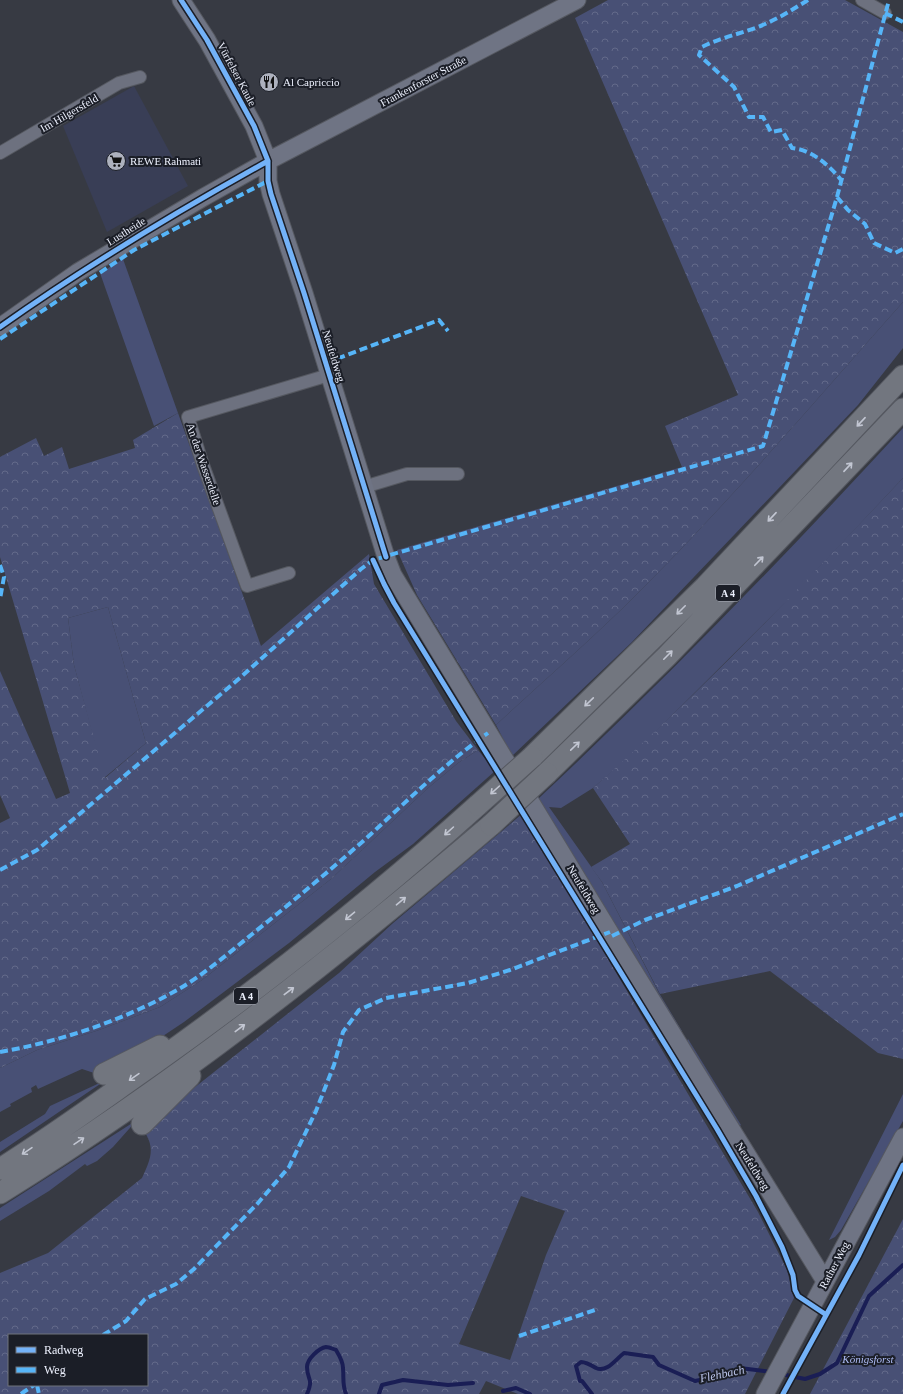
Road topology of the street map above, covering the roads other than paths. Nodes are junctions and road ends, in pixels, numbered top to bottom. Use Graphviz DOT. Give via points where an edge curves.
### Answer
graph roads {
  1 [pos="181,0"];
  2 [pos="577,0"];
  3 [pos="862,0"];
  4 [pos="885,13"];
  5 [pos="140,77"];
  6 [pos="0,153"];
  7 [pos="268,161"];
  8 [pos="0,327"];
  9 [pos="329,375"];
  10 [pos="903,376"];
  11 [pos="903,409"];
  12 [pos="458,474"];
  13 [pos="364,487"];
  14 [pos="289,574"];
  15 [pos="222,1015"];
  16 [pos="222,1042"];
  17 [pos="104,1074"];
  18 [pos="142,1124"];
  19 [pos="903,1137"];
  20 [pos="0,1168"];
  21 [pos="0,1193"];
  22 [pos="825,1281"];
  23 [pos="765,1394"];
  1 -- 7 [label="main road, Vürfelser Kaule" via="207,40 254,126"];
  2 -- 7 [label="main road, Frankenforster Straße"];
  3 -- 4 [label="street"];
  5 -- 6 [label="street, Im Hilgersfeld" via="119,83"];
  7 -- 8 [label="main road, Lustheide" via="78,272"];
  7 -- 9 [label="main road, Neufeldweg" via="271,194"];
  9 -- 13 [label="main road, Neufeldweg"];
  9 -- 14 [label="street, An der Wasserdelle" via="188,417 247,586"];
  10 -- 15 [label="highway, A 4, one-way, bridge" via="705,587 532,757 424,854 345,920"];
  16 -- 11 [label="highway, A 4, one-way, bridge" via="329,960 491,825 547,773 667,656"];
  12 -- 13 [label="street" via="407,474"];
  13 -- 22 [label="main road, Neufeldweg" via="386,557 406,599"];
  15 -- 17 [label="highway"];
  15 -- 20 [label="highway, A 4, one-way"];
  16 -- 18 [label="highway"];
  21 -- 16 [label="highway, A 4, one-way"];
  19 -- 22 [label="main road, Rather Weg"];
  22 -- 23 [label="main road, Rather Weg"];
}
